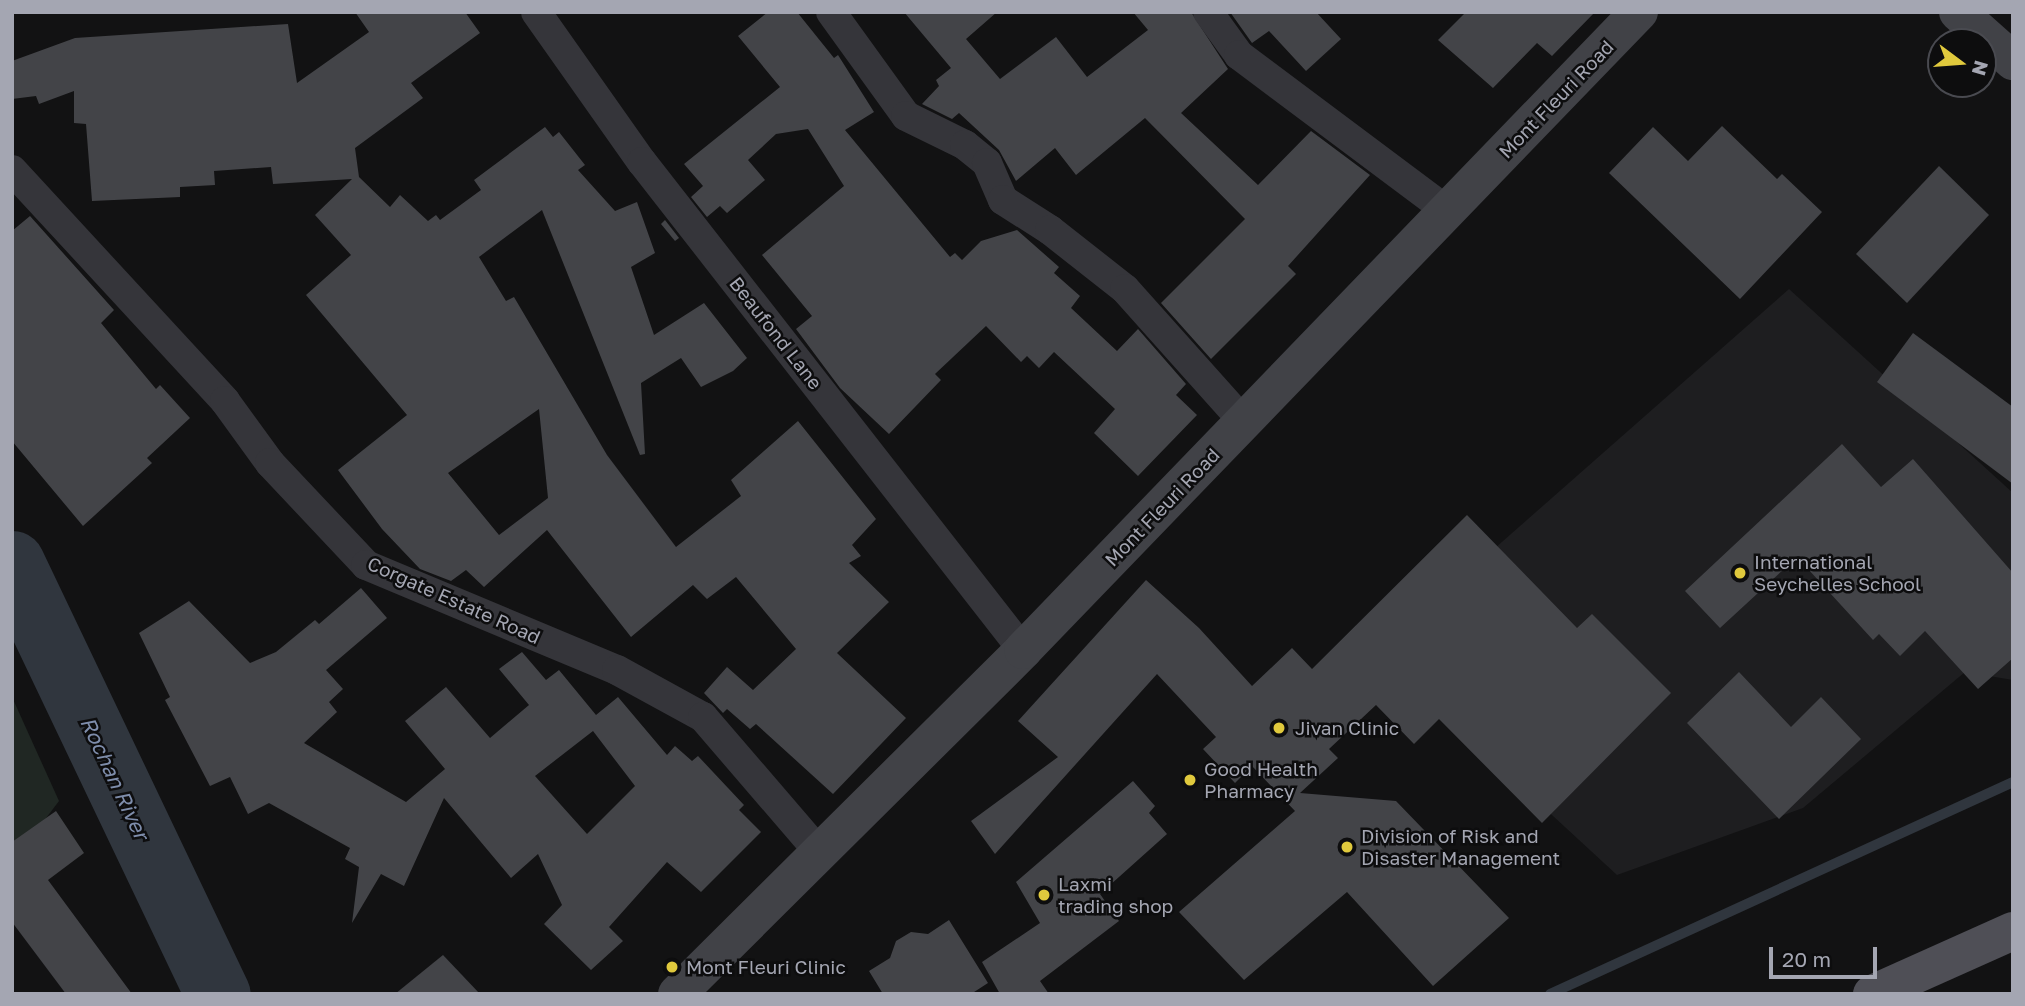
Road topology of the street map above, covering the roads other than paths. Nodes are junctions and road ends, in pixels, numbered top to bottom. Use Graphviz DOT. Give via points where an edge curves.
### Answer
graph roads {
  1 [pos="536,12"];
  2 [pos="831,12"];
  3 [pos="1208,12"];
  4 [pos="1639,12"];
  5 [pos="1958,12"];
  6 [pos="2013,61"];
  7 [pos="12,170"];
  8 [pos="1449,212"];
  9 [pos="1244,422"];
  10 [pos="1023,649"];
  11 [pos="821,854"];
  12 [pos="2013,930"];
  13 [pos="677,994"];
  14 [pos="1872,994"];
  1 -- 10 [label="street, Beaufond Lane" via="642,162"];
  2 -- 9 [label="street" via="906,116 965,145 987,163 1003,200 1125,289"];
  3 -- 8 [label="street" via="1239,55"];
  4 -- 8 [label="main road, Mont Fleuri Road"];
  5 -- 6 [label="main road"];
  7 -- 11 [label="street, Corgate Estate Road" via="225,401 270,463 366,565 618,670 703,717"];
  8 -- 9 [label="main road, Mont Fleuri Road"];
  9 -- 10 [label="main road, Mont Fleuri Road"];
  10 -- 11 [label="main road, Mont Fleuri Road"];
  11 -- 13 [label="main road, Mont Fleuri Road"];
  12 -- 14 [label="main road"];
}
